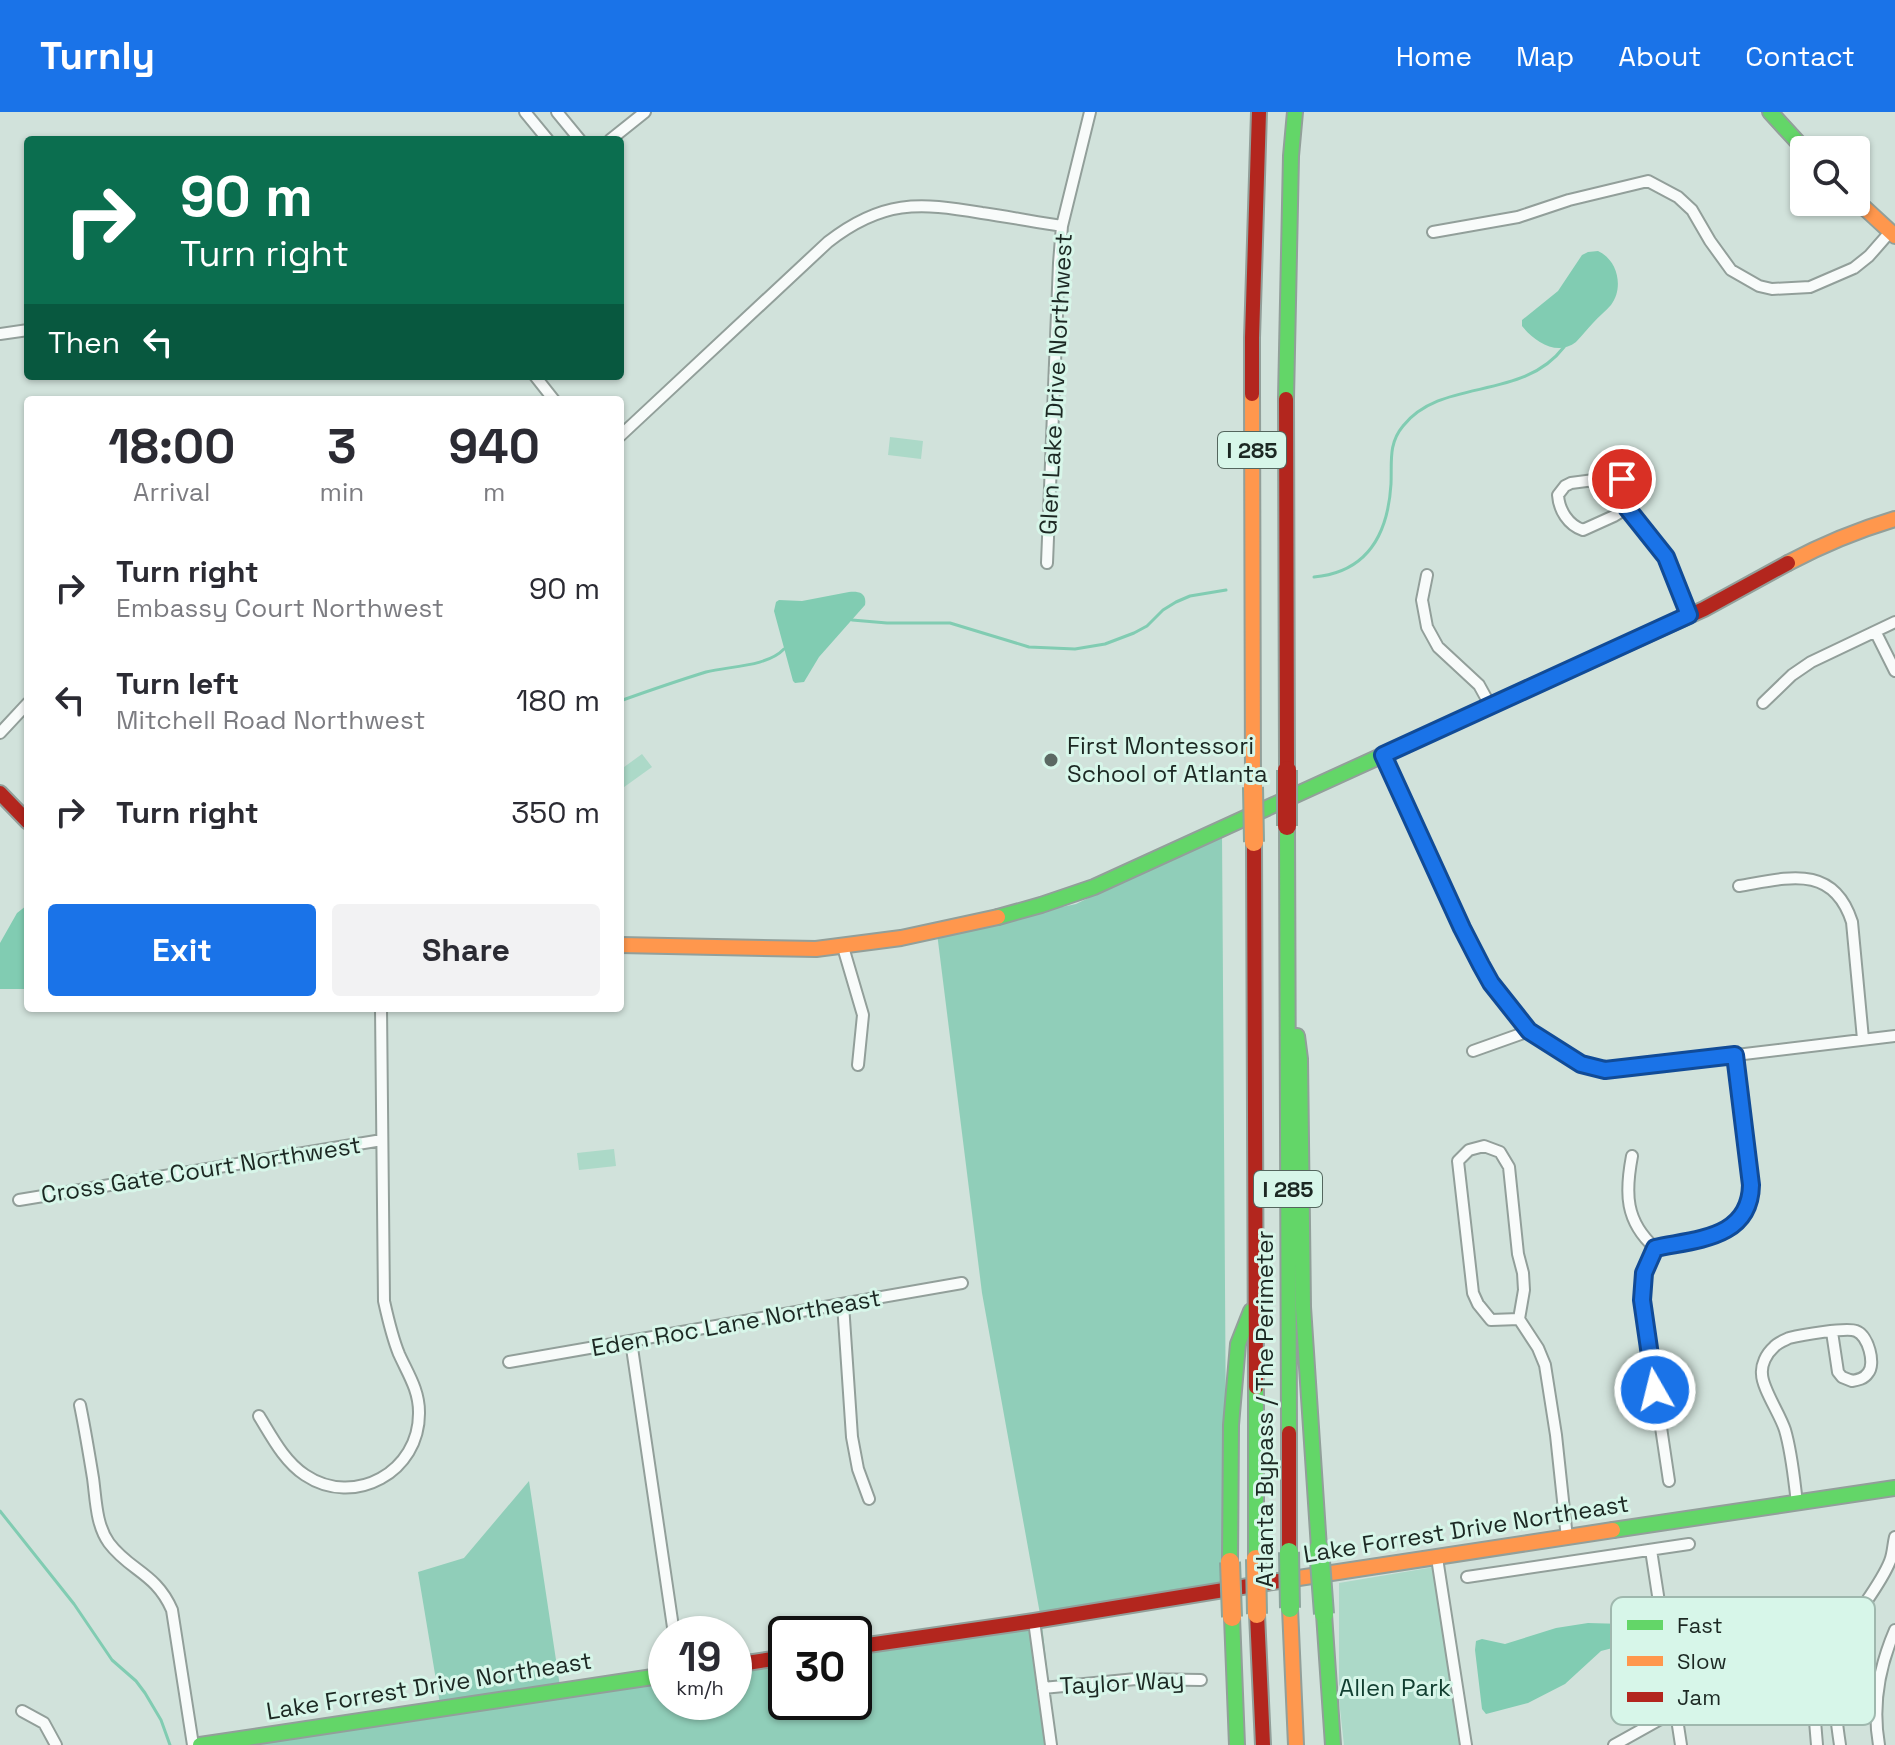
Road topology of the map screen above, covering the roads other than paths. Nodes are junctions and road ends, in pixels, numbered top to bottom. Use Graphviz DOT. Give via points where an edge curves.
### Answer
graph roads {
  1 [pos="525,112"];
  2 [pos="557,112"];
  3 [pos="645,112"];
  4 [pos="1090,112"];
  5 [pos="1259,112"];
  6 [pos="1295,112"];
  7 [pos="1770,112"];
  8 [pos="545,136"];
  9 [pos="577,136"];
  10 [pos="615,136"];
  11 [pos="1792,136"];
  12 [pos="1870,213"];
  13 [pos="1062,226"];
  14 [pos="1433,232"];
  15 [pos="1892,234"];
  16 [pos="24,331"];
  17 [pos="0,334"];
  18 [pos="538,380"];
  19 [pos="551,396"];
  20 [pos="624,432"];
  21 [pos="1627,508"];
  22 [pos="1895,519"];
  23 [pos="1047,563"];
  24 [pos="1427,575"];
  25 [pos="1689,615"];
  26 [pos="1895,622"];
  27 [pos="1876,633"];
  28 [pos="1895,671"];
  29 [pos="1763,703"];
  30 [pos="1490,705"];
  31 [pos="24,707"];
  32 [pos="0,733"];
  33 [pos="1383,755"];
  34 [pos="0,793"];
  35 [pos="24,818"];
  36 [pos="1739,886"];
  37 [pos="624,945"];
  38 [pos="843,947"];
  39 [pos="1287,957"];
  40 [pos="381,1012"];
  41 [pos="1529,1031"];
  42 [pos="1895,1036"];
  43 [pos="1863,1039"];
  44 [pos="1473,1051"];
  45 [pos="1735,1055"];
  46 [pos="858,1065"];
  47 [pos="382,1140"];
  48 [pos="1632,1156"];
  49 [pos="19,1200"];
  50 [pos="1655,1248"];
  51 [pos="962,1283"];
  52 [pos="1254,1301"];
  53 [pos="843,1304"];
  54 [pos="1522,1323"];
  55 [pos="1832,1332"];
  56 [pos="631,1341"];
  57 [pos="509,1362"];
  58 [pos="80,1405"];
  59 [pos="259,1416"];
  60 [pos="1669,1481"];
  61 [pos="1895,1488"];
  62 [pos="869,1499"];
  63 [pos="1797,1503"];
  64 [pos="1895,1537"];
  65 [pos="1567,1538"];
  66 [pos="1689,1544"];
  67 [pos="1651,1550"];
  68 [pos="1437,1558"];
  69 [pos="1467,1577"];
  70 [pos="1658,1597"];
  71 [pos="1869,1597"];
  72 [pos="671,1616"];
  73 [pos="1034,1621"];
  74 [pos="1895,1630"];
  75 [pos="872,1644"];
  76 [pos="648,1678"];
  77 [pos="1201,1680"];
  78 [pos="1043,1688"];
  79 [pos="22,1711"];
  80 [pos="1650,1725"];
  81 [pos="1678,1725"];
  82 [pos="1815,1725"];
  83 [pos="1838,1725"];
  84 [pos="56,1745"];
  85 [pos="193,1745"];
  86 [pos="200,1745"];
  87 [pos="1051,1745"];
  88 [pos="1237,1745"];
  89 [pos="1263,1745"];
  90 [pos="1296,1745"];
  91 [pos="1333,1745"];
  92 [pos="1466,1745"];
  93 [pos="1614,1745"];
  94 [pos="1681,1745"];
  95 [pos="1817,1745"];
  96 [pos="1840,1745"];
  97 [pos="1879,1745"];
  1 -- 8 [label="street"];
  2 -- 9 [label="street"];
  3 -- 10 [label="street"];
  4 -- 13 [label="street, Glen Lake Drive Northwest"];
  5 -- 52 [label="main road, Atlanta Bypass / The Perimeter / I 285, bridge" via="1252,338"];
  6 -- 39 [label="main road, Atlanta Bypass / The Perimeter / I 285, bridge" via="1286,324"];
  7 -- 11 [label="main road"];
  12 -- 15 [label="main road"];
  13 -- 20 [label="street" via="927,205 893,208 861,220 828,242"];
  13 -- 23 [label="street, Glen Lake Drive Northwest"];
  14 -- 15 [label="street" via="1518,217 1648,181 1692,210 1731,270 1772,289 1810,287 1854,268"];
  16 -- 17 [label="street"];
  18 -- 19 [label="street"];
  21 -- 21 [label="street" via="1583,530 1567,519 1558,495 1571,483 1617,477 1629,490"];
  21 -- 25 [label="street" via="1666,557"];
  22 -- 25 [label="main road" via="1810,551"];
  24 -- 30 [label="street" via="1422,600 1427,627 1438,647 1479,685"];
  25 -- 30 [label="main road"];
  26 -- 27 [label="street"];
  27 -- 28 [label="street"];
  27 -- 29 [label="street" via="1811,662"];
  30 -- 33 [label="main road"];
  31 -- 32 [label="street"];
  33 -- 38 [label="main road" via="1062,899 914,936"];
  33 -- 41 [label="street" via="1481,965"];
  34 -- 35 [label="main road"];
  36 -- 43 [label="street" via="1804,877 1826,884 1840,897 1852,922"];
  37 -- 38 [label="main road"];
  38 -- 46 [label="street" via="863,1015"];
  39 -- 90 [label="main road, Atlanta Bypass / The Perimeter / I 285, bridge" via="1289,1552"];
  39 -- 91 [label="main road, bridge" via="1300,1059 1303,1307"];
  40 -- 47 [label="street"];
  41 -- 44 [label="street"];
  41 -- 45 [label="street" via="1581,1064 1605,1070"];
  42 -- 43 [label="street"];
  43 -- 45 [label="street"];
  45 -- 50 [label="street" via="1751,1185 1748,1207 1724,1232"];
  47 -- 49 [label="street, Cross Gate Court Northwest"];
  47 -- 59 [label="street" via="384,1301 418,1396 419,1422 412,1446 381,1480 359,1487 333,1486 313,1480 295,1466"];
  48 -- 50 [label="street" via="1630,1210 1639,1232"];
  50 -- 60 [label="street" via="1644,1273 1642,1300"];
  51 -- 53 [label="street, Eden Roc Lane Northeast"];
  52 -- 88 [label="main road, bridge" via="1238,1344 1231,1425"];
  52 -- 89 [label="main road, Atlanta Bypass / The Perimeter / I 285, bridge"];
  53 -- 56 [label="street, Eden Roc Lane Northeast"];
  53 -- 62 [label="street" via="852,1437"];
  54 -- 54 [label="street" via="1491,1320 1473,1293 1458,1161 1476,1147 1500,1152 1509,1167 1523,1273"];
  54 -- 65 [label="street" via="1545,1365"];
  55 -- 55 [label="street" via="1857,1331 1864,1336 1869,1373 1852,1381 1842,1377"];
  55 -- 63 [label="street" via="1787,1339 1773,1347 1761,1371 1785,1430"];
  56 -- 57 [label="street, Eden Roc Lane Northeast"];
  56 -- 72 [label="street"];
  58 -- 85 [label="street" via="103,1533 158,1586 172,1610"];
  61 -- 63 [label="main road, Lake Forrest Drive Northeast"];
  63 -- 65 [label="main road, Lake Forrest Drive Northeast"];
  64 -- 71 [label="street" via="1890,1561"];
  65 -- 68 [label="main road, Lake Forrest Drive Northeast"];
  66 -- 67 [label="street"];
  67 -- 69 [label="street"];
  67 -- 70 [label="street"];
  68 -- 73 [label="main road, Lake Forrest Drive Northeast"];
  68 -- 92 [label="street"];
  73 -- 75 [label="main road, Lake Forrest Drive Northeast"];
  73 -- 78 [label="street"];
  74 -- 97 [label="street" via="1880,1673"];
  76 -- 86 [label="main road, Lake Forrest Drive Northeast"];
  77 -- 78 [label="street, Taylor Way" via="1136,1679"];
  78 -- 87 [label="street"];
  79 -- 84 [label="street" via="44,1723"];
  80 -- 93 [label="street"];
  81 -- 94 [label="street"];
  82 -- 95 [label="street"];
  83 -- 96 [label="street"];
}
